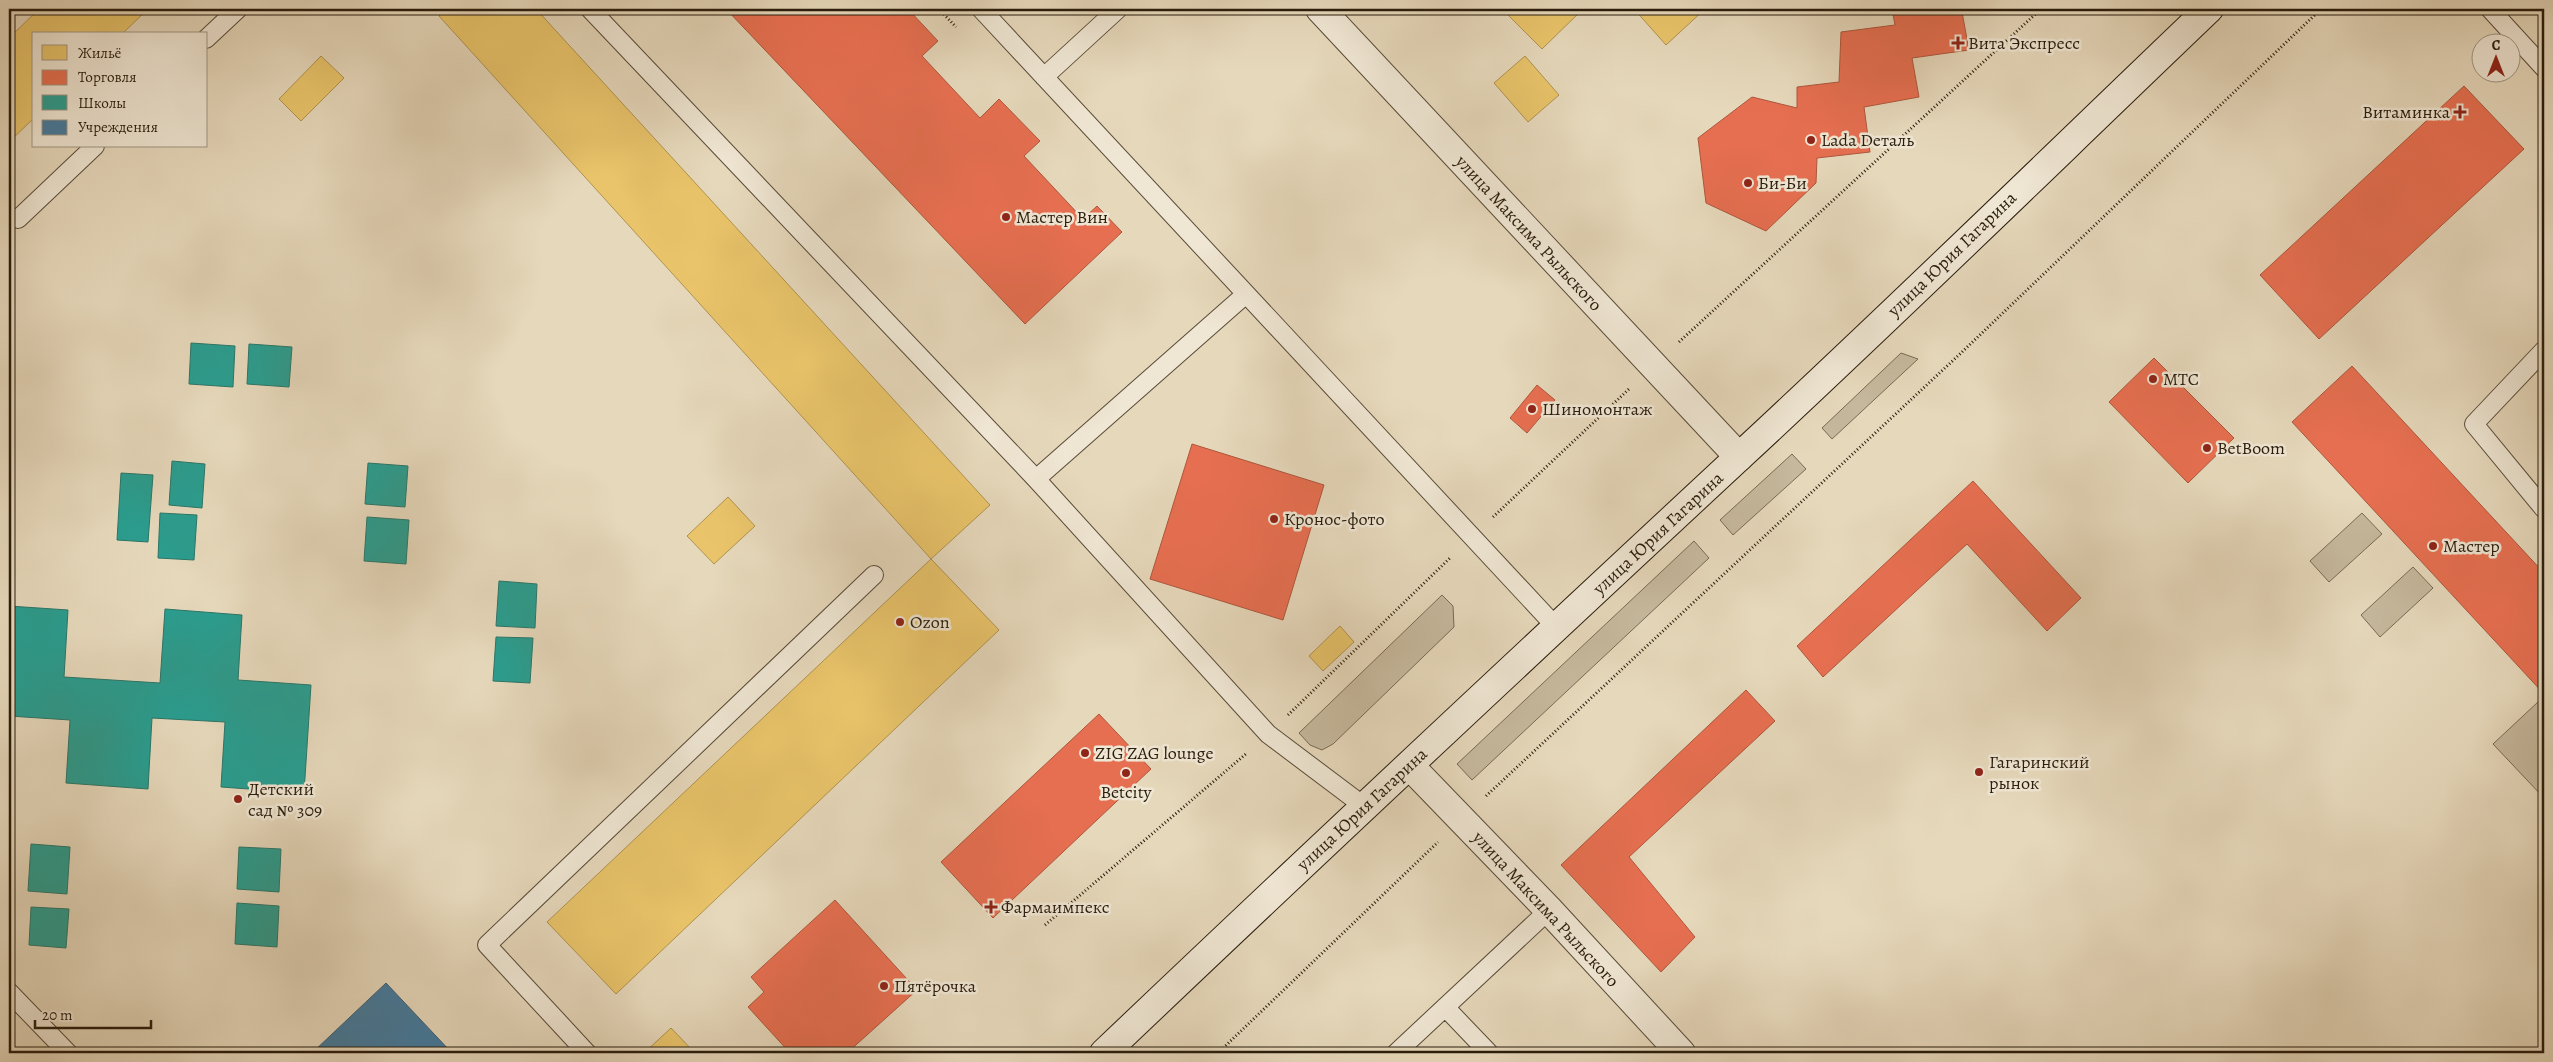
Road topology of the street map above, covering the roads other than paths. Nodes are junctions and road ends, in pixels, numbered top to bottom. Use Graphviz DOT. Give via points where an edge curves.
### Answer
graph roads {
  1 [pos="238,9"];
  2 [pos="590,9"];
  3 [pos="980,9"];
  4 [pos="1118,9"];
  5 [pos="1320,9"];
  6 [pos="2209,9"];
  7 [pos="2490,9"];
  8 [pos="208,37"];
  9 [pos="2544,68"];
  10 [pos="1044,77"];
  11 [pos="93,148"];
  12 [pos="18,219"];
  13 [pos="1246,294"];
  14 [pos="2544,350"];
  15 [pos="1739,457"];
  16 [pos="1036,479"];
  17 [pos="2544,509"];
  18 [pos="874,575"];
  19 [pos="1557,628"];
  20 [pos="1410,766"];
  21 [pos="1365,807"];
  22 [pos="1549,910"];
  23 [pos="9,992"];
  24 [pos="1445,1007"];
  25 [pos="68,1053"];
  26 [pos="587,1053"];
  27 [pos="1104,1053"];
  28 [pos="1396,1053"];
  29 [pos="1489,1053"];
  30 [pos="1681,1053"];
  1 -- 8 [label="lane"];
  2 -- 16 [label="lane"];
  3 -- 10 [label="lane"];
  4 -- 10 [label="lane"];
  5 -- 15 [label="main road, улица Максима Рыльского"];
  6 -- 15 [label="main road, улица Юрия Гагарина"];
  7 -- 9 [label="lane"];
  10 -- 13 [label="lane"];
  11 -- 12 [label="lane"];
  13 -- 16 [label="lane"];
  13 -- 19 [label="lane"];
  14 -- 17 [label="lane" via="2474,424"];
  15 -- 19 [label="main road, улица Юрия Гагарина"];
  16 -- 21 [label="lane" via="1268,734"];
  18 -- 26 [label="lane" via="487,945"];
  19 -- 20 [label="main road, улица Юрия Гагарина"];
  20 -- 21 [label="main road, улица Юрия Гагарина"];
  20 -- 22 [label="main road, улица Максима Рыльского"];
  21 -- 27 [label="main road, улица Юрия Гагарина"];
  22 -- 24 [label="lane"];
  22 -- 30 [label="main road, улица Максима Рыльского"];
  23 -- 25 [label="lane"];
  24 -- 28 [label="lane"];
  24 -- 29 [label="lane"];
}
